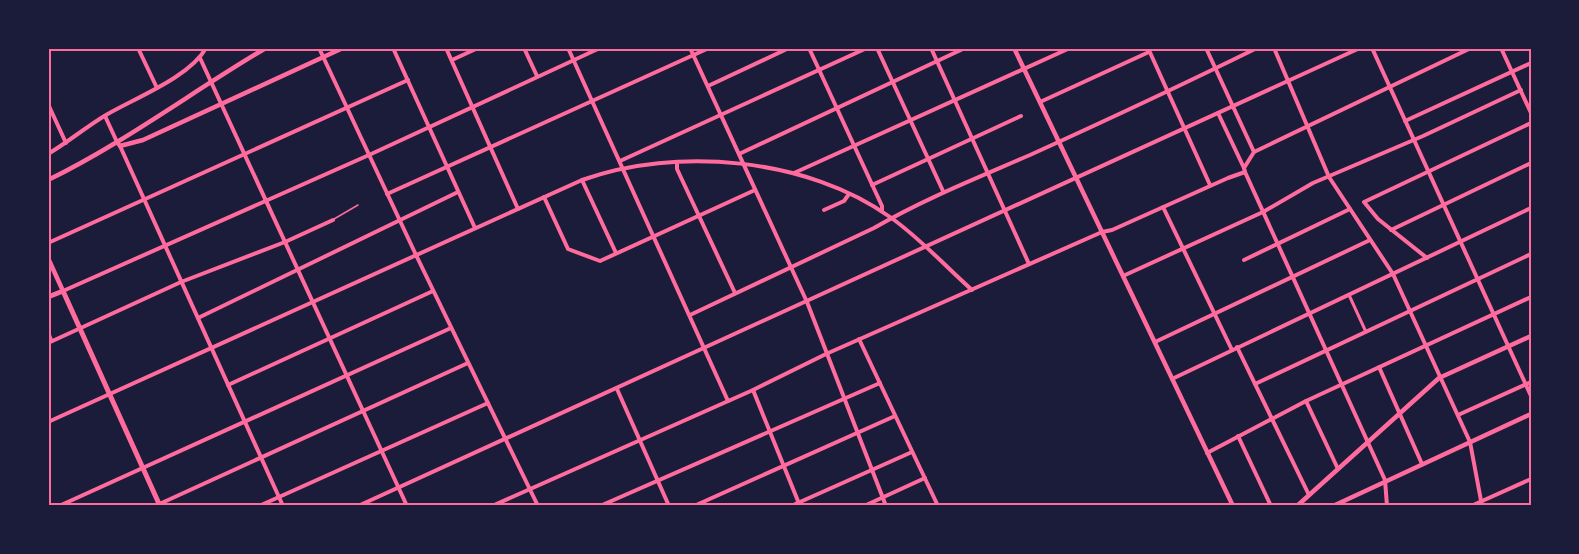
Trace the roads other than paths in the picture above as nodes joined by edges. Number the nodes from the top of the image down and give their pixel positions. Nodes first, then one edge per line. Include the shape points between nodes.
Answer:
1 (138, 48) edge
2 (206, 48) edge
3 (266, 48) edge
4 (319, 48) edge
5 (344, 48) edge
6 (393, 48) edge
7 (446, 48) edge
8 (478, 48) edge
9 (524, 48) edge
10 (568, 48) edge
11 (600, 48) edge
12 (690, 48) edge
13 (709, 48) edge
14 (789, 48) edge
15 (809, 48) edge
16 (867, 48) edge
17 (877, 48) edge
18 (932, 48) edge
19 (965, 48) edge
20 (1016, 48) edge
21 (1070, 48) edge
22 (1206, 48) edge
23 (1257, 48) edge
24 (1274, 48) edge
25 (1360, 48) edge
26 (1372, 48) edge
27 (1471, 48) edge
28 (1501, 48) edge
29 (1149, 50) edge
30 (694, 55) junction
31 (323, 57) junction
32 (200, 58) junction
33 (452, 60) junction
34 (573, 60) junction
35 (937, 60) junction
36 (1531, 63) edge
37 (1024, 68) junction
38 (1216, 69) junction
39 (819, 70) junction
40 (1512, 71) junction
41 (537, 76) junction
42 (408, 80) junction
43 (211, 81) junction
44 (1287, 81) junction
45 (893, 82) junction
46 (708, 86) junction
47 (1390, 87) junction
48 (157, 88) junction
49 (1521, 90) junction
50 (1167, 91) junction
51 (954, 100) junction
52 (592, 101) junction
53 (1040, 102) junction
54 (48, 104) edge
55 (221, 105) junction
56 (1234, 106) junction
57 (472, 107) junction
58 (347, 108) junction
59 (837, 108) junction
60 (1218, 113) junction
61 (1531, 113) edge
62 (105, 116) junction
63 (721, 116) junction
64 (1021, 116) dead end
65 (910, 120) junction
66 (1405, 121) junction
67 (1531, 123) edge
68 (1307, 126) junction
69 (429, 127) junction
70 (1184, 129) junction
71 (971, 138) junction
72 (1414, 140) junction
73 (1059, 142) junction
74 (66, 144) junction
75 (119, 144) junction
76 (853, 145) junction
77 (490, 147) junction
78 (1254, 152) junction
79 (48, 154) edge
80 (244, 154) junction
81 (739, 154) junction
82 (369, 155) junction
83 (928, 158) junction
84 (620, 161) junction
85 (677, 162) junction
86 (743, 163) junction
87 (1531, 163) edge
88 (447, 166) junction
89 (623, 168) junction
90 (1245, 170) junction
91 (1429, 171) junction
92 (794, 173) junction
93 (987, 174) junction
94 (1329, 177) junction
95 (1076, 178) junction
96 (48, 180) edge
97 (582, 180) junction
98 (872, 185) junction
99 (1210, 185) junction
100 (755, 190) junction
101 (943, 191) junction
102 (458, 192) junction
103 (387, 194) junction
104 (849, 194) junction
105 (544, 197) junction
106 (144, 200) junction
107 (266, 201) junction
108 (1445, 204) junction
109 (358, 205) dead end
110 (1164, 207) junction
111 (1531, 208) edge
112 (518, 209) junction
113 (1350, 209) junction
114 (824, 210) dead end
115 (882, 212) junction
116 (1004, 212) junction
117 (1263, 212) junction
118 (699, 216) junction
119 (890, 217) junction
120 (399, 219) junction
121 (333, 220) joint
122 (475, 228) junction
123 (1391, 230) junction
124 (1102, 232) junction
125 (654, 236) junction
126 (1370, 240) junction
127 (285, 242) junction
128 (1462, 242) junction
129 (48, 243) edge
130 (1278, 244) junction
131 (165, 245) junction
132 (926, 248) junction
133 (1183, 248) junction
134 (616, 253) junction
135 (1531, 254) edge
136 (416, 255) junction
137 (48, 258) edge
138 (1427, 258) junction
139 (1244, 260) dead end
140 (1029, 264) junction
141 (790, 267) junction
142 (298, 269) junction
143 (1393, 274) junction
144 (1123, 276) junction
145 (1293, 277) junction
146 (1478, 279) junction
147 (182, 282) junction
148 (972, 290) junction
149 (63, 291) junction
150 (433, 291) junction
151 (735, 292) junction
152 (1349, 296) junction
153 (48, 297) edge
154 (1531, 297) edge
155 (313, 302) junction
156 (807, 302) junction
157 (1409, 312) junction
158 (1214, 314) junction
159 (1310, 314) junction
160 (1494, 314) junction
161 (690, 315) junction
162 (198, 318) junction
163 (80, 328) junction
164 (451, 328) junction
165 (48, 331) edge
166 (1366, 332) junction
167 (1531, 336) edge
168 (330, 338) junction
169 (859, 339) junction
170 (50, 342) edge
171 (1155, 342) junction
172 (1425, 346) junction
173 (1509, 346) junction
174 (1237, 347) junction
175 (212, 348) junction
176 (705, 349) junction
177 (1232, 351) junction
178 (1326, 351) junction
179 (826, 354) junction
180 (468, 363) junction
181 (1379, 367) junction
182 (347, 375) junction
183 (1439, 378) junction
184 (1172, 379) junction
185 (1531, 382) edge
186 (880, 383) junction
187 (1255, 384) junction
188 (1526, 384) junction
189 (228, 385) junction
190 (1342, 385) junction
191 (617, 388) junction
192 (753, 390) junction
193 (109, 394) junction
194 (1531, 396) edge
195 (844, 399) junction
196 (728, 401) junction
197 (1306, 401) junction
198 (488, 403) junction
199 (364, 411) junction
200 (1400, 414) junction
201 (1531, 414) edge
202 (1458, 415) junction
203 (895, 416) junction
204 (1272, 418) junction
205 (48, 422) edge
206 (245, 422) junction
207 (770, 431) junction
208 (857, 433) junction
209 (1239, 436) junction
210 (506, 439) junction
211 (639, 440) junction
212 (1368, 442) junction
213 (1470, 442) junction
214 (382, 451) junction
215 (912, 452) junction
216 (1207, 453) junction
217 (261, 458) junction
218 (1422, 464) junction
219 (784, 466) junction
220 (142, 468) junction
221 (1338, 469) junction
222 (872, 470) junction
223 (925, 478) junction
224 (1531, 479) edge
225 (1385, 480) junction
226 (658, 481) junction
227 (399, 488) junction
228 (530, 489) junction
229 (1309, 495) junction
230 (279, 497) junction
231 (883, 498) junction
232 (800, 504) edge
233 (1481, 504) edge
234 (158, 505) edge
235 (362, 505) edge
236 (59, 506) edge
237 (259, 506) edge
238 (283, 506) edge
239 (407, 506) edge
240 (492, 506) edge
241 (538, 506) edge
242 (600, 506) edge
243 (669, 506) edge
244 (694, 506) edge
245 (791, 506) edge
246 (864, 506) edge
247 (886, 506) edge
248 (938, 506) edge
249 (1233, 506) edge
250 (1271, 506) edge
251 (1297, 506) edge
252 (1333, 506) edge
253 (1387, 506) edge
254 (1471, 506) edge

1 - 48 street
2 - 32 street
3 - 43 street
4 - 31 street
5 - 31 street
6 - 42 street
7 - 33 street
8 - 33 street
9 - 41 street
10 - 34 street
11 - 34 street
12 - 30 street
13 - 30 street
14 - 46 street
15 - 39 street
16 - 39 street
17 - 45 street
18 - 35 street
19 - 35 street
20 - 37 street
21 - 37 street
22 - 38 street
23 - 38 street
24 - 44 street
25 - 44 street
26 - 47 street
27 - 47 street
28 - 40 street
29 - 50 street
29 - 53 street
30 - 46 street
30 - 52 street
31 - 55 street
31 - 58 street
32 - 43 street
32 - 48 street
33 - 57 street
34 - 41 street
34 - 52 street
35 - 45 street
35 - 51 street
36 - 40 street
37 - 51 street
37 - 53 street
38 - 50 street
38 - 56 street
39 - 59 street
39 - 63 street
40 - 49 street
40 - 66 street
41 - 57 street
42 - 58 street
42 - 69 street
43 - 55 street
43 - 75 street
44 - 56 street
44 - 68 street
45 - 59 street
45 - 65 street
46 - 63 street
47 - 66 street
47 - 68 street
48 - 62 street
49 - 61 street
49 - 72 street
50 - 70 street
50 - 73 street
51 - 65 street
51 - 71 street
52 - 77 street
52 - 84 street
53 - 73 street
54 - 74 street
55 - 75 street via 143,140
55 - 80 street
56 - 60 street
56 - 78 street
57 - 69 street
57 - 77 street
58 - 80 street
58 - 82 street
59 - 76 street
59 - 81 street
60 - 70 street
60 - 90 street
62 - 74 street
62 - 75 street
63 - 81 street
63 - 84 street
64 - 71 street
65 - 76 street
65 - 83 street
66 - 72 street
67 - 91 street
68 - 78 street
68 - 94 street
69 - 82 street
69 - 88 street
70 - 95 street
70 - 99 street
71 - 83 street
71 - 93 street
72 - 91 street
72 - 94 street
73 - 93 street
73 - 95 street
74 - 79 street
75 - 96 street
75 - 106 street
76 - 92 street
76 - 98 street
77 - 88 street
77 - 112 street
78 - 90 street
80 - 106 street
80 - 107 street
81 - 86 street
82 - 103 street
82 - 107 street
83 - 98 street
83 - 101 street
84 - 89 street
85 - 86 street
85 - 89 street
85 - 118 street
86 - 92 street
86 - 100 street
87 - 108 street
88 - 102 street
88 - 103 street
89 - 97 street
89 - 125 street
90 - 99 street
90 - 117 street
91 - 108 street
91 - 123 street via 1365,202
92 - 104 street
93 - 101 street
93 - 116 street
94 - 113 street
94 - 117 street
95 - 116 street
95 - 124 street
97 - 105 street
97 - 134 street
98 - 115 street
99 - 110 street
100 - 118 street
100 - 141 street
101 - 119 street
102 - 120 street
102 - 122 street
103 - 120 street
104 - 114 street via 844,201
104 - 115 street
105 - 112 street
105 - 134 street via 568,249 600,261
106 - 129 street
106 - 131 street
107 - 127 street
107 - 131 street
108 - 123 street
108 - 128 street
109 - 121 lane
110 - 124 street
110 - 133 street
111 - 128 street
112 - 122 street
113 - 126 street
113 - 130 street
115 - 119 street
116 - 132 street
116 - 140 street
117 - 130 street
117 - 133 street
118 - 125 street
118 - 151 street
119 - 132 street
119 - 141 street
120 - 136 street
120 - 142 street
121 - 127 street
122 - 136 street
123 - 138 street
124 - 140 street
124 - 144 street
125 - 134 street
125 - 161 street
126 - 143 street
126 - 145 street
127 - 142 street
127 - 147 street
128 - 138 street
128 - 146 street
130 - 139 street
130 - 145 street
131 - 147 street
131 - 149 street
132 - 148 street
132 - 156 street
133 - 144 street
133 - 158 street
135 - 146 street
136 - 150 street
136 - 155 street
137 - 149 street
138 - 143 street
140 - 148 street
141 - 151 street
141 - 156 street
142 - 155 street
142 - 162 street
143 - 152 street
143 - 157 street
144 - 171 street
145 - 158 street
145 - 159 street
146 - 157 street
146 - 160 street
147 - 162 street
147 - 163 street
148 - 169 street
149 - 153 main road
149 - 163 main road
150 - 164 street
150 - 168 street
151 - 161 street
152 - 159 street
152 - 166 street
154 - 160 street
155 - 168 street
155 - 175 street
156 - 176 street
156 - 179 street
157 - 166 street
157 - 172 street
158 - 171 street
158 - 177 street
159 - 174 street
159 - 178 street
160 - 172 street
160 - 173 street
161 - 176 street
162 - 175 street
163 - 170 street
163 - 193 main road
164 - 180 street
164 - 182 street
165 - 170 street
166 - 178 street
167 - 173 street
168 - 182 street
168 - 189 street
169 - 179 street
169 - 186 street
171 - 184 street
172 - 181 street
172 - 183 street
173 - 183 street
173 - 188 street
174 - 177 street
174 - 187 street
175 - 189 street
175 - 193 street
176 - 191 street
176 - 196 street
177 - 184 street
178 - 187 street
178 - 190 street
179 - 192 street
179 - 195 street
180 - 198 street
180 - 199 street
181 - 190 street
181 - 200 street
182 - 199 street
182 - 206 street
183 - 200 street
183 - 202 street
184 - 216 street
185 - 188 street
186 - 195 street
186 - 203 street
187 - 204 street
188 - 194 street
188 - 202 street
189 - 206 street
190 - 197 street
190 - 212 street
191 - 210 street
191 - 211 street
192 - 196 street
192 - 207 street
193 - 205 street
193 - 220 main road
195 - 207 street
195 - 208 street
196 - 211 street
197 - 204 street
197 - 221 street
198 - 210 street
198 - 214 street
199 - 214 street
199 - 217 street
200 - 212 street
200 - 218 street
201 - 213 street
202 - 213 street
203 - 208 street
203 - 215 street
204 - 209 street
204 - 229 street
206 - 217 street
206 - 220 street
207 - 219 street
207 - 226 street
208 - 219 street
208 - 222 street
209 - 216 street
209 - 250 street
210 - 227 street
210 - 228 street
211 - 226 street
211 - 228 street
212 - 221 street
212 - 225 street
213 - 218 street
213 - 233 street
214 - 227 street
214 - 230 street
215 - 222 street
215 - 223 street
216 - 249 street
217 - 230 street
217 - 234 street
218 - 225 street
219 - 232 street
219 - 244 street
220 - 234 main road
220 - 236 street
221 - 229 street
222 - 231 street
222 - 232 street
223 - 231 street
223 - 248 street
224 - 233 street
225 - 252 street
225 - 253 street
226 - 242 street
226 - 243 street
227 - 235 street
227 - 239 street
228 - 240 street
228 - 241 street
229 - 251 street
230 - 237 street
230 - 238 street
231 - 246 street
231 - 247 street
232 - 245 street
233 - 254 street

